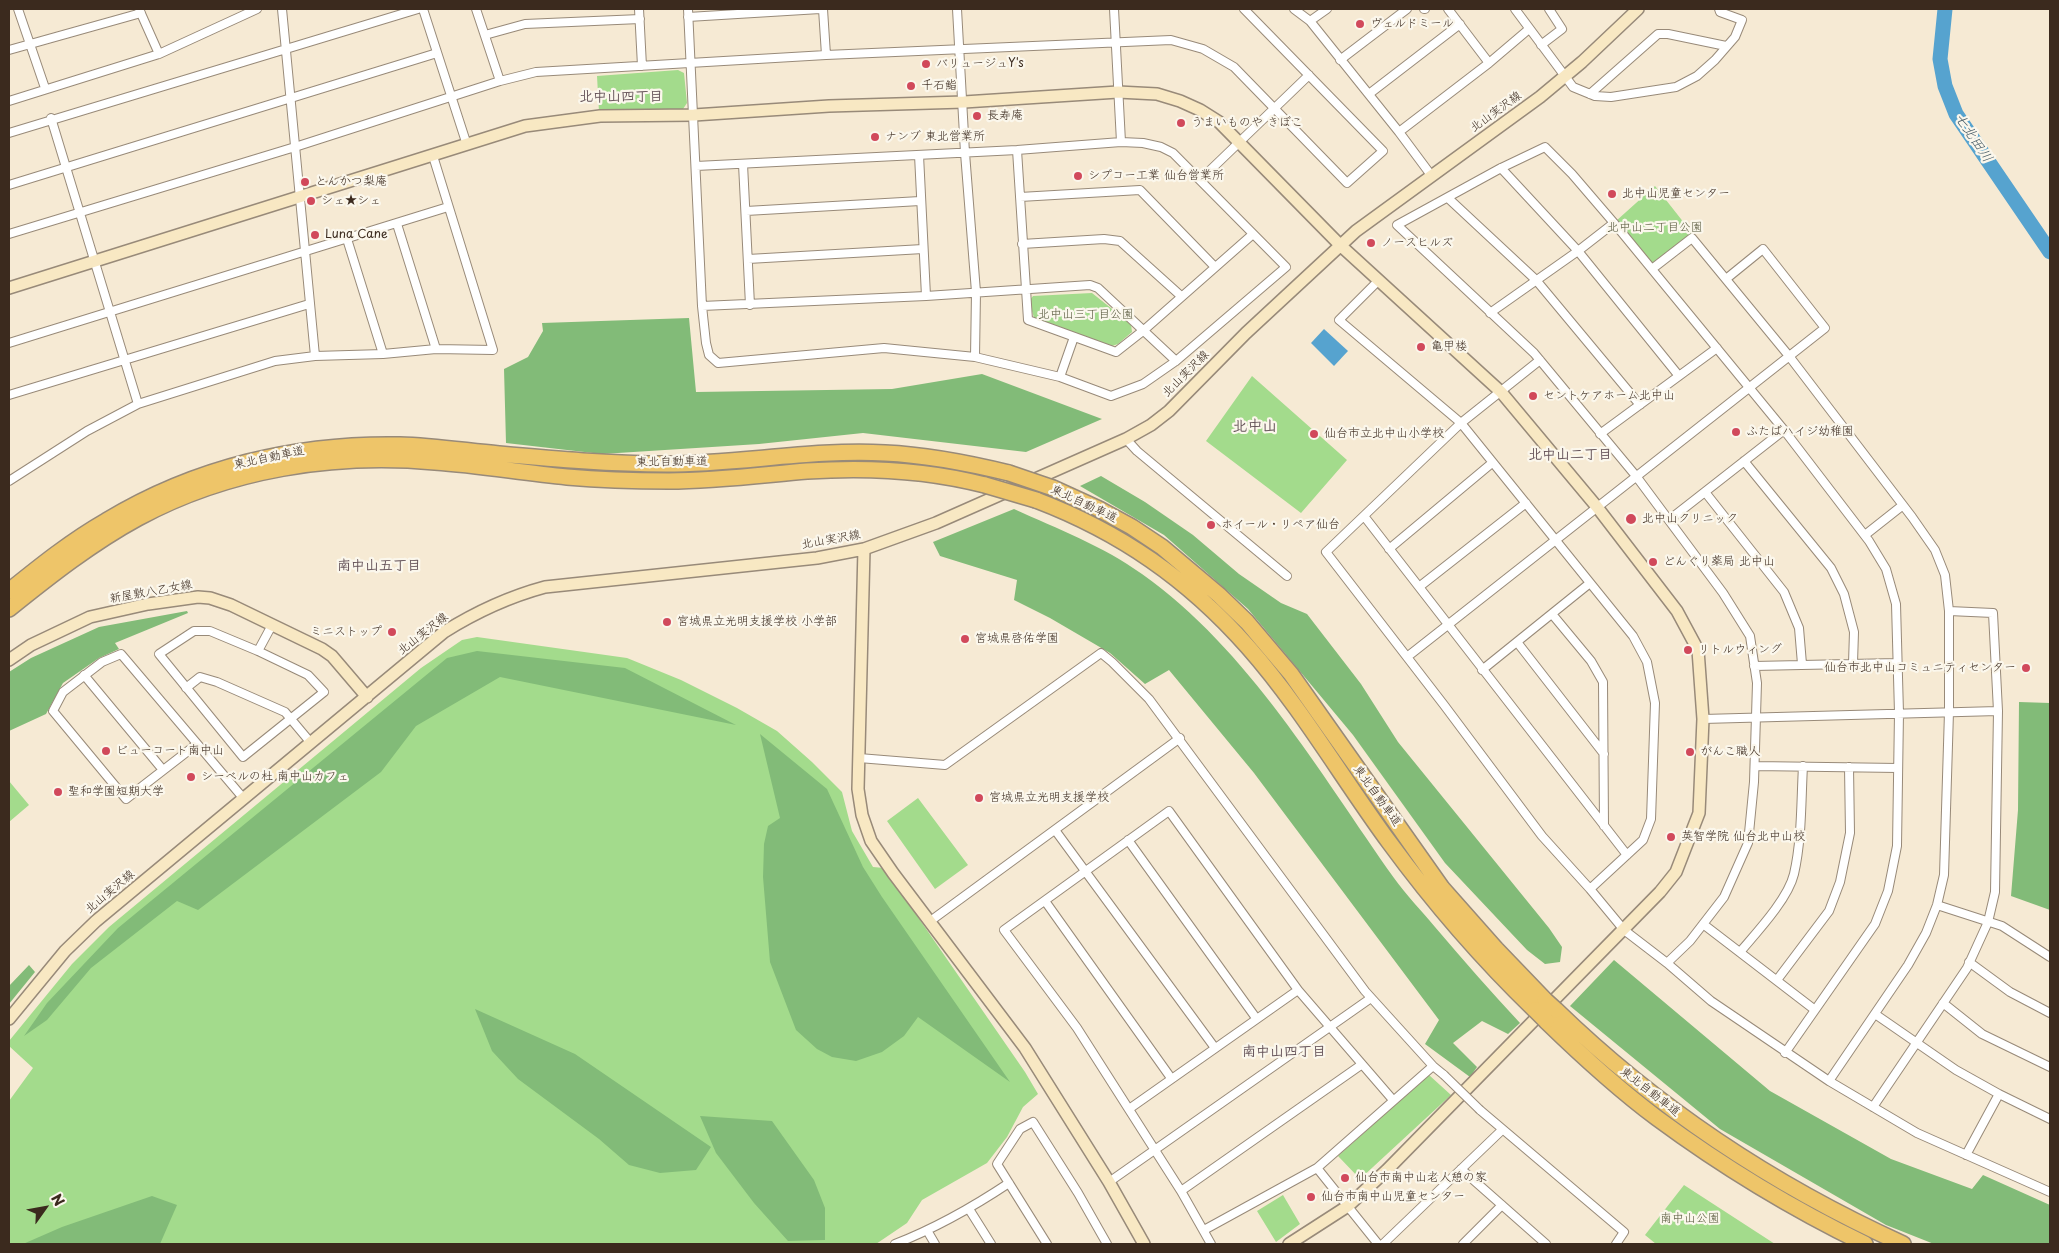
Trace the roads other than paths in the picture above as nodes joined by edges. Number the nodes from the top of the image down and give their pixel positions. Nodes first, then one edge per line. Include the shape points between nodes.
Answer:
1 (18, 9) edge
2 (257, 9) edge
3 (282, 9) edge
4 (418, 9) edge
5 (423, 9) edge
6 (476, 9) edge
7 (640, 9) edge
8 (822, 9) edge
9 (958, 9) edge
10 (1114, 9) edge
11 (1244, 9) edge
12 (1294, 9) edge
13 (1327, 9) edge
14 (1407, 9) edge
15 (1448, 9) edge
16 (1514, 9) edge
17 (1549, 9) edge
18 (1638, 9) edge
19 (1719, 9) edge
20 (140, 11) edge
21 (688, 13) edge
22 (640, 19) junction
23 (1310, 21) junction
24 (1460, 24) junction
25 (1529, 29) junction
26 (485, 35) junction
27 (1115, 41) junction
28 (30, 43) junction
29 (1541, 45) junction
30 (1726, 46) junction
31 (960, 49) junction
32 (9, 50) edge
33 (286, 50) junction
34 (437, 53) junction
35 (159, 54) junction
36 (826, 55) junction
37 (1340, 60) junction
38 (1489, 63) junction
39 (690, 64) junction
40 (642, 66) junction
41 (1309, 75) junction
42 (1565, 76) junction
43 (500, 81) junction
44 (45, 88) junction
45 (1118, 92) junction
46 (1369, 94) junction
47 (1590, 94) junction
48 (451, 97) junction
49 (290, 98) junction
50 (9, 100) edge
51 (964, 102) junction
52 (1274, 108) junction
53 (694, 115) junction
54 (51, 118) junction
55 (9, 132) edge
56 (1399, 132) junction
57 (1121, 142) junction
58 (1238, 142) junction
59 (467, 145) junction
60 (295, 147) junction
61 (1017, 150) junction
62 (965, 153) junction
63 (919, 155) junction
64 (433, 156) junction
65 (743, 164) junction
66 (696, 166) junction
67 (66, 168) junction
68 (1501, 168) junction
69 (1431, 175) junction
70 (1200, 180) junction
71 (9, 185) edge
72 (301, 196) junction
73 (1020, 197) junction
74 (1448, 198) junction
75 (920, 201) junction
76 (448, 207) junction
77 (746, 211) junction
78 (79, 213) junction
79 (1614, 223) junction
80 (397, 224) junction
81 (9, 234) edge
82 (1253, 234) junction
83 (347, 239) junction
84 (1022, 244) junction
85 (1340, 245) junction
86 (923, 249) junction
87 (306, 250) junction
88 (1578, 251) junction
89 (748, 258) junction
90 (94, 262) junction
91 (1215, 267) junction
92 (1652, 269) junction
93 (1726, 279) junction
94 (1378, 280) junction
95 (1536, 280) junction
96 (9, 288) edge
97 (1028, 290) junction
98 (976, 292) junction
99 (926, 296) junction
100 (1181, 296) junction
101 (309, 304) junction
102 (750, 305) junction
103 (702, 306) junction
104 (110, 311) junction
105 (1490, 313) junction
106 (1144, 330) junction
107 (1074, 338) junction
108 (9, 342) edge
109 (1717, 348) junction
110 (436, 349) junction
111 (383, 354) junction
112 (315, 356) junction
113 (1788, 356) junction
114 (975, 357) junction
115 (125, 359) junction
116 (1540, 360) junction
117 (1176, 361) junction
118 (1680, 376) junction
119 (1060, 377) junction
120 (1749, 387) junction
121 (1501, 392) junction
122 (9, 395) edge
123 (138, 404) junction
124 (1640, 405) junction
125 (1461, 424) junction
126 (1784, 430) junction
127 (1600, 434) junction
128 (1126, 439) junction
129 (1744, 461) junction
130 (1492, 463) junction
131 (1636, 476) junction
132 (9, 479) edge
133 (1705, 492) junction
134 (1526, 504) junction
135 (1902, 505) junction
136 (1597, 507) junction
137 (1364, 516) junction
138 (1669, 520) junction
139 (1865, 535) junction
140 (1555, 540) junction
141 (864, 549) junction
142 (1389, 549) junction
143 (1287, 576) dead end
144 (1590, 583) junction
145 (1418, 587) junction
146 (9, 591) edge
147 (9, 609) edge
148 (1949, 610) junction
149 (1552, 614) junction
150 (272, 625) junction
151 (1448, 625) junction
152 (1517, 642) junction
153 (258, 651) junction
154 (1407, 657) junction
155 (9, 660) edge
156 (1853, 663) junction
157 (1897, 663) junction
158 (1802, 664) junction
159 (1754, 666) junction
160 (1482, 670) junction
161 (84, 675) junction
162 (186, 688) junction
163 (367, 697) junction
164 (1998, 711) junction
165 (1949, 712) junction
166 (1900, 713) junction
167 (1756, 717) junction
168 (291, 719) junction
169 (1703, 719) junction
170 (1180, 738) junction
171 (197, 744) junction
172 (311, 744) junction
173 (1604, 754) junction
174 (859, 758) junction
175 (1754, 766) junction
176 (1803, 766) junction
177 (1849, 767) junction
178 (1898, 768) junction
179 (162, 770) junction
180 (244, 799) junction
181 (1604, 826) junction
182 (1055, 830) junction
183 (1128, 840) junction
184 (1628, 856) junction
185 (1085, 870) junction
186 (1590, 889) junction
187 (1045, 901) junction
188 (1937, 905) junction
189 (929, 922) junction
190 (1988, 922) junction
191 (1703, 924) junction
192 (1624, 930) junction
193 (1740, 952) junction
194 (2050, 957) edge
195 (1970, 962) junction
196 (1667, 963) junction
197 (1776, 980) junction
198 (1298, 990) junction
199 (1371, 998) junction
200 (1943, 1003) junction
201 (1545, 1010) junction
202 (1815, 1010) junction
203 (2050, 1013) edge
204 (1875, 1014) junction
205 (1256, 1018) junction
206 (9, 1019) edge
207 (1330, 1027) junction
208 (1916, 1043) junction
209 (1215, 1048) junction
210 (1785, 1053) junction
211 (1361, 1065) junction
212 (1433, 1066) junction
213 (2050, 1066) edge
214 (1171, 1078) junction
215 (1829, 1081) junction
216 (1999, 1094) junction
217 (1393, 1100) junction
218 (1873, 1107) junction
219 (1129, 1109) junction
220 (2050, 1119) edge
221 (1502, 1130) junction
222 (1154, 1151) junction
223 (1966, 1155) junction
224 (1317, 1168) junction
225 (1461, 1169) junction
226 (1109, 1182) junction
227 (1009, 1183) junction
228 (1180, 1191) junction
229 (2050, 1192) edge
230 (1502, 1205) junction
231 (1348, 1206) junction
232 (969, 1209) junction
233 (1204, 1230) junction
234 (928, 1232) junction
235 (896, 1244) edge
236 (935, 1244) edge
237 (991, 1244) edge
238 (1047, 1244) edge
239 (1107, 1244) edge
240 (1144, 1244) edge
241 (1211, 1244) edge
242 (1289, 1244) edge
243 (1378, 1244) edge
244 (1383, 1244) edge
245 (1463, 1244) edge
246 (1545, 1244) edge
247 (1616, 1244) edge
248 (1865, 1244) edge
249 (1903, 1244) edge

1 - 28 street
2 - 35 street
3 - 33 street
4 - 33 street
5 - 34 street
6 - 26 street
7 - 22 street
8 - 21 street
8 - 36 street
9 - 31 street
10 - 27 street
11 - 41 street
12 - 23 street
13 - 23 street
14 - 37 street
15 - 24 street
16 - 25 street
17 - 29 street via 1562,29
18 - 42 street, 北山実沢線
19 - 30 street via 1742,20 1735,37
20 - 28 street
20 - 35 street
21 - 39 street
22 - 26 street via 525,24
22 - 40 street
23 - 37 street
24 - 38 street
24 - 46 street
25 - 29 street
25 - 38 street
26 - 43 street
27 - 31 street
27 - 45 street
27 - 52 street via 1171,40 1203,49 1234,67
28 - 32 street
28 - 44 street
29 - 42 street
30 - 47 street via 1697,76 1676,87 1611,97
30 - 47 street via 1658,34
31 - 36 street
31 - 51 street
33 - 49 street
33 - 54 street
34 - 48 street
34 - 49 street
35 - 44 street
36 - 39 street
37 - 46 street
38 - 56 street
39 - 40 street
39 - 53 street
40 - 43 street via 536,72
41 - 52 street
41 - 52 street via 1383,151 1347,183
42 - 47 street via 1573,87
42 - 69 street, 北山実沢線
43 - 48 street
44 - 50 street
45 - 51 street
45 - 57 street
45 - 58 street via 1157,94 1180,100 1219,122
46 - 56 street
48 - 59 street
48 - 60 street
49 - 60 street
49 - 67 street
51 - 53 street via 828,106
51 - 62 street
52 - 58 street
53 - 59 street via 600,116 555,121 525,126
53 - 66 street
54 - 55 street
54 - 67 street
56 - 69 street
57 - 61 street
57 - 70 street via 1161,147 1173,153
58 - 70 street
58 - 85 street
59 - 64 street
60 - 72 street
60 - 78 street
61 - 62 street
61 - 73 street
62 - 63 street
62 - 98 street
63 - 65 street
63 - 75 street
64 - 72 street
64 - 76 street
65 - 66 street
65 - 77 street
66 - 103 street
67 - 71 street
67 - 78 street
68 - 74 street
68 - 79 street via 1545,147
68 - 88 street
69 - 85 street, 北山実沢線
70 - 82 street
72 - 87 street
72 - 90 street
73 - 84 street
73 - 91 street via 1140,190
74 - 95 street
74 - 105 street via 1396,224
75 - 77 street
75 - 86 street
76 - 80 street
76 - 110 street via 492,350
77 - 89 street
78 - 81 street
78 - 90 street
79 - 88 street
79 - 92 street
80 - 83 street
80 - 110 street
82 - 91 street
82 - 117 street via 1286,267
83 - 87 street
83 - 111 street
84 - 97 street
84 - 100 street via 1120,241
85 - 94 street
85 - 128 street, 北山実沢線 via 1169,411
86 - 89 street
86 - 99 street
87 - 101 street
87 - 104 street
88 - 95 street
88 - 118 street
89 - 102 street
90 - 96 street
90 - 104 street
91 - 100 street
92 - 93 street via 1692,238
92 - 109 street
93 - 113 street
93 - 113 street via 1763,249 1825,328
94 - 121 street
94 - 125 street via 1340,320
95 - 105 street
95 - 124 street
97 - 98 street
97 - 106 street via 1090,285 1098,288
97 - 107 street via 1028,320
98 - 99 street
98 - 114 street
99 - 102 street
100 - 106 street
101 - 112 street
101 - 115 street
102 - 103 street
103 - 114 street via 709,355 718,363 884,348
104 - 108 street
104 - 115 street
105 - 116 street
106 - 107 street via 1116,352
106 - 117 street
107 - 119 street
109 - 118 street
109 - 120 street
110 - 111 street
111 - 112 street
112 - 123 street via 275,362
113 - 120 street
113 - 135 street
114 - 119 street
115 - 122 street
115 - 123 street
116 - 121 street
116 - 127 street
117 - 119 street via 1143,384 1111,396
118 - 124 street
120 - 126 street
120 - 131 street
121 - 125 street
121 - 136 street
123 - 132 street
124 - 127 street
125 - 130 street
125 - 137 street
126 - 129 street
126 - 139 street
127 - 131 street
128 - 141 street, 北山実沢線 via 936,523
128 - 143 street via 1136,451
129 - 133 street
129 - 156 street via 1831,568 1844,594 1854,632
130 - 134 street
130 - 142 street
131 - 136 street
131 - 138 street
133 - 138 street
133 - 158 street via 1784,592 1799,628
134 - 140 street
134 - 145 street
135 - 139 street
135 - 148 street via 1935,550 1945,575
136 - 140 street
136 - 169 street via 1677,611 1698,650
137 - 142 street
137 - 154 street via 1326,552
138 - 159 street via 1750,636
139 - 157 street via 1886,569 1896,604
140 - 144 street
140 - 151 street
141 - 163 street, 北山実沢線 via 817,558 525,592 488,607 444,632
141 - 174 street
142 - 145 street
144 - 149 street
144 - 184 street via 1633,636 1646,662 1655,703 1652,819 1643,840
145 - 151 street
146 - 201 highway, 東北自動車道, bridge via 77,539 152,496 222,468 310,450 402,445 556,459 668,464 884,452 955,460 1009,473 1053,488 1132,527 1219,594 1247,622 1291,674 1442,888
147 - 201 highway, 東北自動車道, bridge via 86,550 158,508 227,481 317,463 426,461 568,477 644,481 876,470 928,474 985,485 1036,500 1083,519 1137,549 1220,618 1270,674 1389,842 1445,914 1501,978
148 - 164 street via 1993,613
148 - 165 street
149 - 152 street
149 - 173 street via 1591,661 1603,682
150 - 153 street
150 - 155 street, 新屋敷八乙女線 via 219,600 188,598 90,617 31,645
150 - 163 street, 新屋敷八乙女線 via 332,656
151 - 154 street
151 - 160 street
152 - 160 street
152 - 173 street
153 - 162 street via 210,631 194,632 159,654
153 - 168 street via 308,675 324,692
154 - 186 street via 1542,836
156 - 157 street
156 - 158 street
157 - 166 street
158 - 159 street
159 - 167 street
160 - 181 street
161 - 171 street via 121,654
161 - 179 street
161 - 179 street via 63,692 53,711 126,800
162 - 168 street via 200,677 285,712
162 - 168 street via 243,757
163 - 172 street, 北山実沢線
164 - 165 street
164 - 190 street via 1995,892
165 - 166 street
165 - 188 street via 1944,875
166 - 167 street
166 - 178 street
167 - 169 street
167 - 175 street
168 - 172 street
169 - 192 street via 1699,813 1676,872
170 - 174 street via 1149,698 1101,653 945,765
170 - 182 street
170 - 199 street
171 - 179 street
171 - 180 street
172 - 180 street, 北山実沢線
173 - 181 street
174 - 189 street via 858,788 862,815 871,841
175 - 176 street
175 - 191 street via 1748,843 1724,897
176 - 177 street
176 - 193 street via 1794,875 1780,902
177 - 178 street
177 - 197 street via 1850,832 1840,882 1829,911
178 - 202 street via 1897,846 1888,891 1875,924
180 - 206 street, 北山実沢線 via 83,933
181 - 184 street
182 - 185 street
182 - 189 street
183 - 185 street
183 - 198 street via 1169,811
183 - 205 street
184 - 186 street
185 - 187 street
185 - 209 street
186 - 192 street
187 - 214 street
187 - 219 street via 1004,930 1077,1028
188 - 190 street
188 - 204 street via 1908,965
189 - 226 street via 1025,1048
190 - 194 street via 2002,926
190 - 195 street
191 - 193 street
191 - 196 street
192 - 196 street
192 - 231 street
193 - 197 street
195 - 200 street
195 - 203 street via 2010,992
196 - 210 street via 1711,1000
197 - 202 street
198 - 205 street
198 - 207 street
199 - 207 street
199 - 212 street
200 - 208 street
200 - 213 street via 1982,1034
201 - 248 highway, 東北自動車道 via 1606,1076 1657,1118 1742,1175
201 - 249 highway, 東北自動車道 via 1698,1128 1799,1191
202 - 210 street
204 - 208 street
204 - 215 street
205 - 209 street
207 - 211 street
207 - 222 street
208 - 216 street
208 - 218 street
209 - 214 street
210 - 215 street
211 - 217 street
211 - 228 street
212 - 217 street
212 - 221 street, bridge
214 - 219 street
215 - 218 street
216 - 220 street
216 - 223 street
217 - 224 street
218 - 223 street via 1917,1133
219 - 222 street
221 - 225 street
221 - 247 street via 1624,1232
222 - 226 street
222 - 228 street
223 - 229 street
224 - 231 street
224 - 233 street
225 - 230 street
225 - 244 street
226 - 240 street
227 - 232 street
227 - 238 street
227 - 239 street via 997,1164 1020,1129 1033,1122
228 - 233 street
230 - 245 street
230 - 246 street
231 - 242 street
231 - 243 street
232 - 234 street
232 - 237 street
233 - 241 street
234 - 235 street
234 - 236 street

